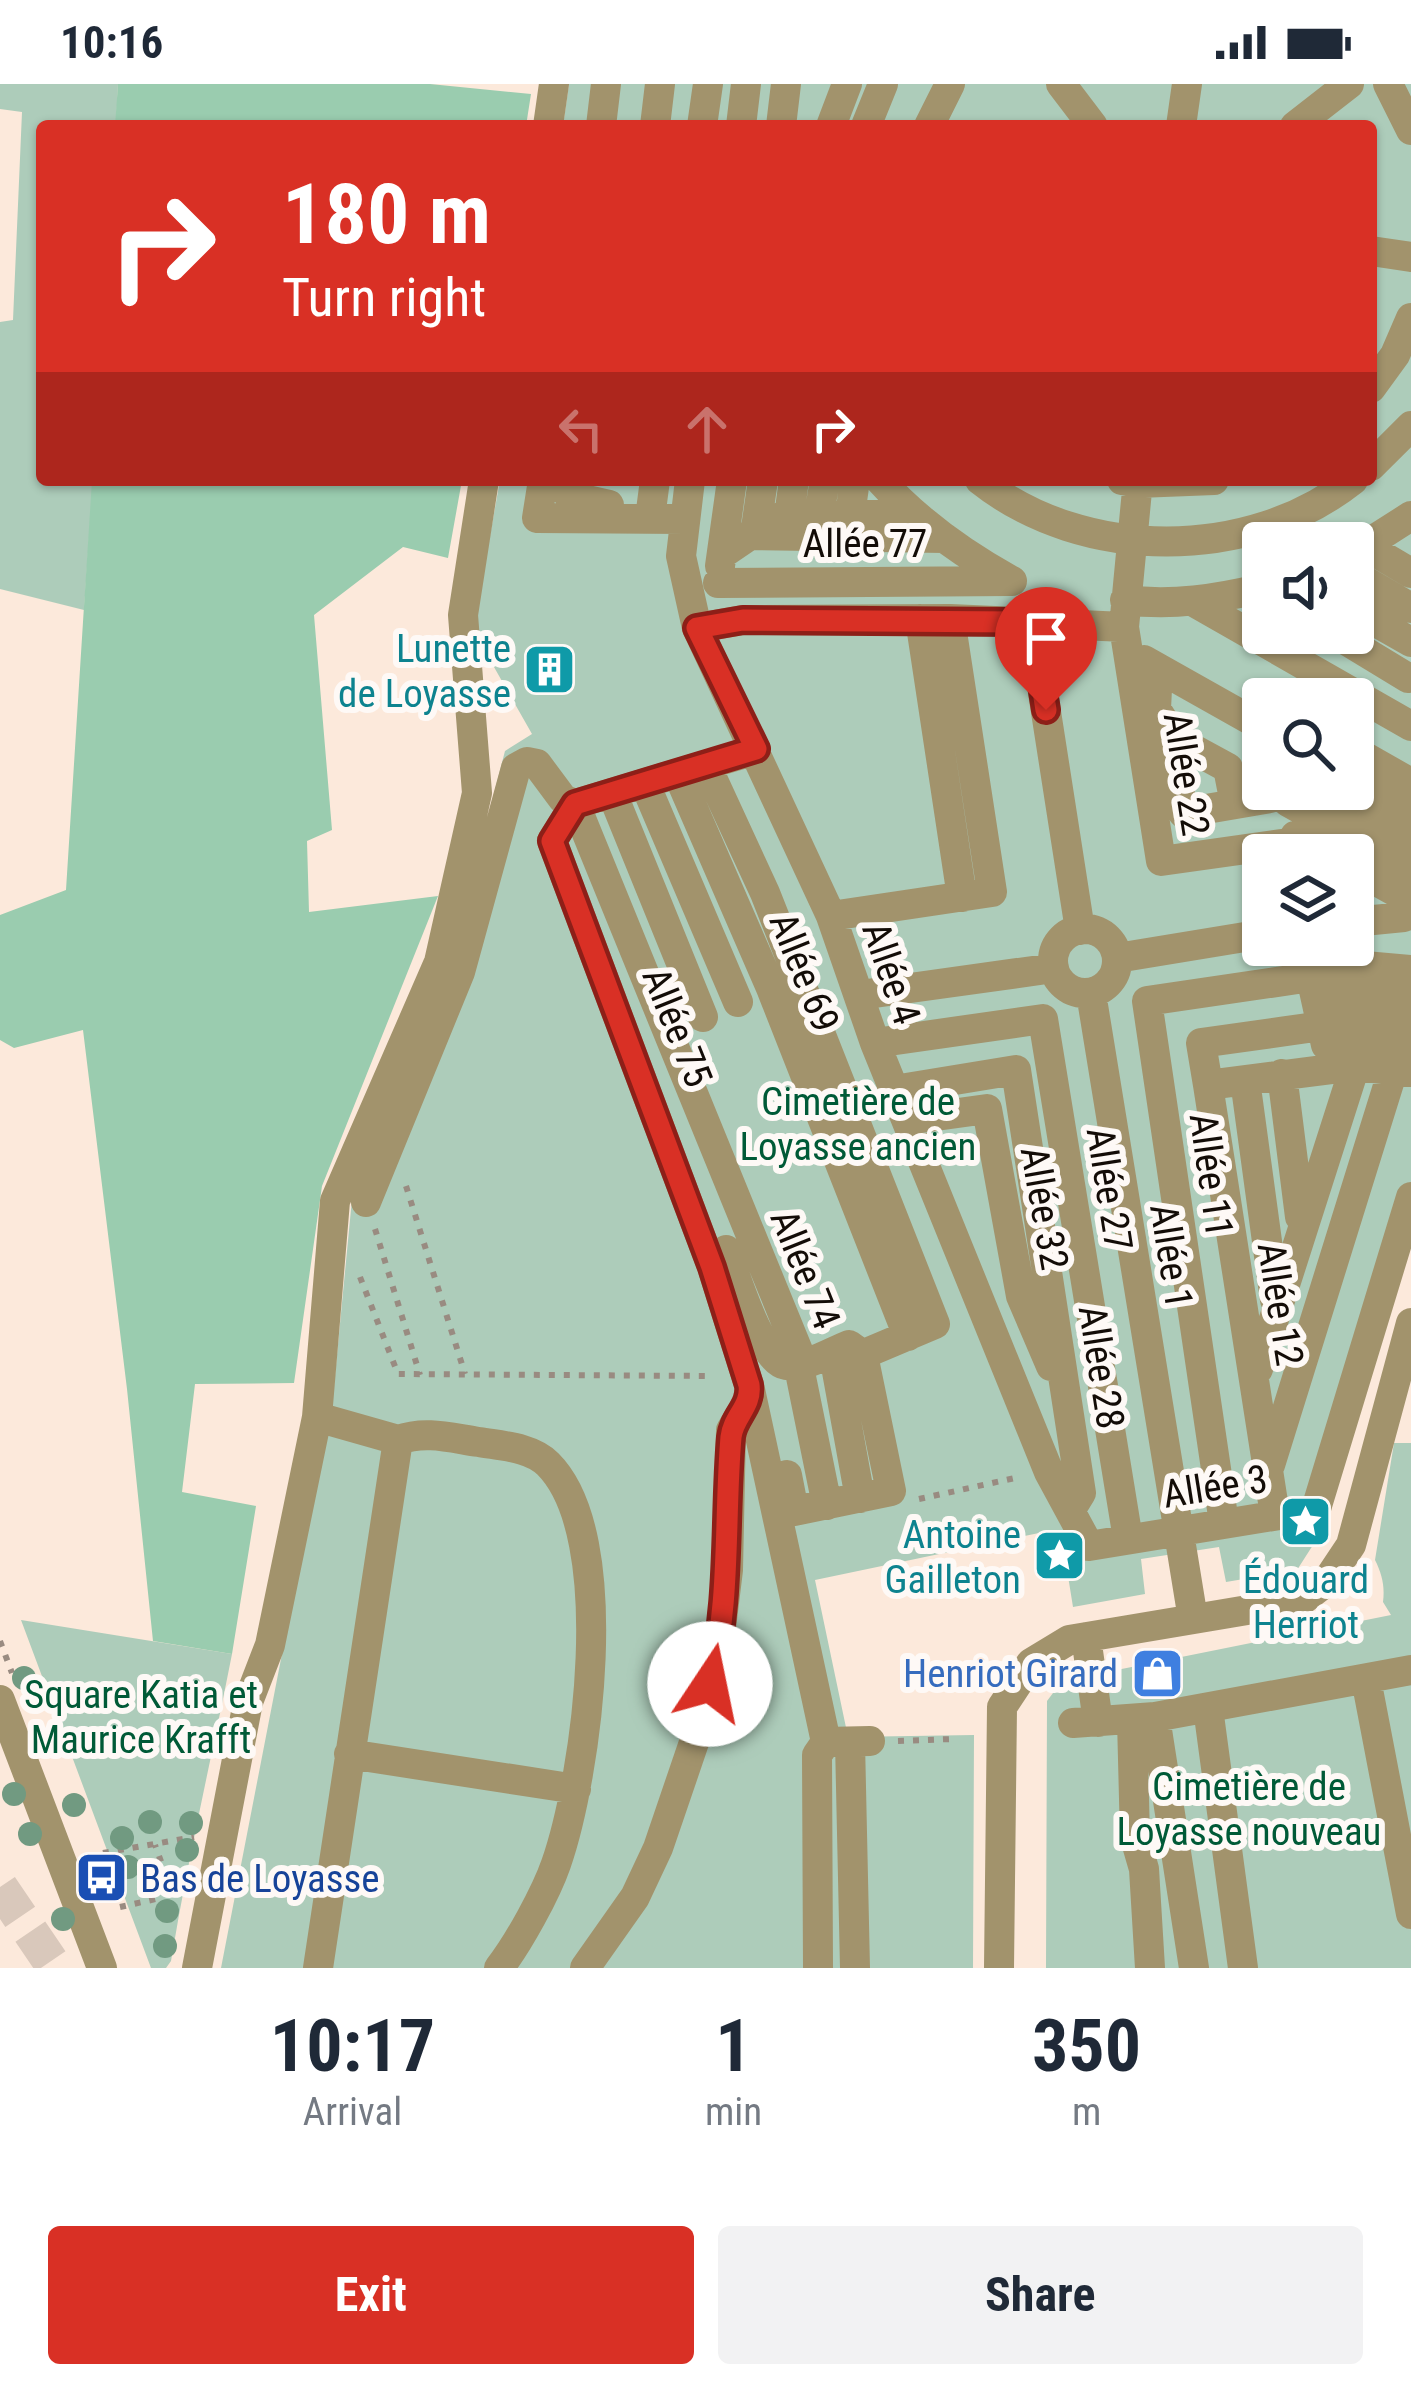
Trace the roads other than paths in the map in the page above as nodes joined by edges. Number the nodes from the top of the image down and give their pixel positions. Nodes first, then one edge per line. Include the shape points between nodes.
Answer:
1 (554, 84) edge
2 (607, 84) edge
3 (660, 84) edge
4 (691, 84) edge
5 (708, 84) edge
6 (746, 84) edge
7 (786, 84) edge
8 (847, 84) edge
9 (883, 84) edge
10 (950, 84) edge
11 (1060, 84) edge
12 (1186, 84) edge
13 (1349, 84) edge
14 (1388, 84) edge
15 (549, 120) edge
16 (602, 120) edge
17 (656, 120) edge
18 (687, 120) edge
19 (703, 120) edge
20 (742, 120) edge
21 (782, 120) edge
22 (832, 120) edge
23 (868, 120) edge
24 (932, 120) edge
25 (1088, 120) edge
26 (1182, 120) edge
27 (1303, 120) edge
28 (1411, 130) edge
29 (1377, 252) edge
30 (1411, 257) edge
31 (1411, 318) edge
32 (1377, 380) edge
33 (1411, 426) edge
34 (1377, 460) edge
35 (483, 486) edge
36 (542, 486) edge
37 (570, 486) edge
38 (689, 486) edge
39 (731, 486) edge
40 (768, 486) edge
41 (794, 486) edge
42 (821, 486) edge
43 (847, 486) edge
44 (886, 486) edge
45 (990, 486) edge
46 (1133, 486) edge
47 (1343, 486) edge
48 (626, 501) edge
49 (914, 514) junction
50 (685, 519) junction
51 (797, 523) junction
52 (1406, 527) edge
53 (944, 538) junction
54 (1132, 540) junction
55 (1374, 548) edge
56 (979, 562) junction
57 (1374, 563) edge
58 (712, 573) junction
59 (1374, 573) edge
60 (1411, 573) edge
61 (1242, 593) edge
62 (1194, 602) junction
63 (1411, 608) edge
64 (935, 619) junction
65 (1374, 621) edge
66 (1032, 622) junction
67 (1126, 626) junction
68 (697, 628) junction
69 (1411, 642) edge
70 (1371, 654) edge
71 (1158, 668) junction
72 (1410, 676) edge
73 (1242, 715) edge
74 (1398, 718) edge
75 (1171, 737) junction
76 (756, 749) junction
77 (1374, 763) edge
78 (692, 769) junction
79 (1411, 783) edge
80 (645, 784) junction
81 (1374, 791) edge
82 (612, 794) junction
83 (1242, 802) edge
84 (575, 804) junction
85 (1224, 806) junction
86 (1301, 810) edge
87 (1356, 810) edge
88 (1411, 812) edge
89 (1411, 841) edge
90 (1242, 851) edge
91 (1411, 871) edge
92 (1374, 887) edge
93 (1374, 904) edge
94 (1405, 914) edge
95 (830, 916) junction
96 (1374, 919) edge
97 (1080, 929) junction
98 (1242, 937) edge
99 (1374, 949) edge
100 (1411, 953) edge
101 (1117, 958) junction
102 (1311, 966) edge
103 (1054, 968) junction
104 (1411, 970) edge
105 (784, 983) junction
106 (1091, 993) junction
107 (860, 995) junction
108 (1411, 996) edge
109 (738, 1002) junction
110 (703, 1017) junction
111 (1411, 1022) edge
112 (1331, 1024) junction
113 (646, 1041) junction
114 (874, 1042) junction
115 (1405, 1063) edge
116 (1282, 1074) junction
117 (1245, 1080) junction
118 (1208, 1085) junction
119 (894, 1090) junction
120 (907, 1120) junction
121 (1411, 1197) edge
122 (366, 1202) road end
123 (1302, 1231) junction
124 (1276, 1305) junction
125 (1411, 1323) edge
126 (849, 1360) junction
127 (802, 1370) junction
128 (1254, 1383) junction
129 (753, 1385) junction
130 (1066, 1393) junction
131 (317, 1417) junction
132 (398, 1439) junction
133 (1269, 1471) junction
134 (827, 1505) junction
135 (1070, 1511) junction
136 (1275, 1515) junction
137 (1224, 1523) junction
138 (1177, 1531) junction
139 (1128, 1539) junction
140 (1089, 1546) joint
141 (1192, 1619) junction
142 (1086, 1637) junction
143 (1411, 1670) edge
144 (1366, 1679) junction
145 (0, 1700) edge
146 (1208, 1708) junction
147 (1144, 1718) junction
148 (849, 1742) junction
149 (349, 1754) junction
150 (576, 1789) junction
151 (1411, 1914) edge
152 (102, 1968) edge
153 (197, 1968) edge
154 (318, 1968) edge
155 (499, 1968) edge
156 (585, 1968) edge
157 (818, 1968) edge
158 (855, 1968) edge
159 (999, 1968) edge
160 (1150, 1968) edge
161 (1194, 1968) edge
162 (1243, 1968) edge

1 - 15 street
2 - 16 street
3 - 17 street
4 - 18 street
5 - 19 street
6 - 20 street
7 - 21 street
8 - 22 street
9 - 23 street
10 - 24 street
11 - 25 street
12 - 26 street
13 - 27 street
14 - 28 street
29 - 30 street
31 - 32 street
33 - 34 street
35 - 131 street via 463,615 478,793 439,962 335,1201
36 - 48 street via 537,518
37 - 48 street via 568,496
38 - 50 street
39 - 58 street
40 - 51 street
41 - 51 street
42 - 51 street
43 - 51 street
44 - 49 street
45 - 54 street via 1034,513
46 - 54 street
47 - 54 street via 1306,509 1221,537
48 - 50 street
49 - 51 street
49 - 53 street
50 - 58 street via 681,556
51 - 53 street
51 - 58 street
52 - 55 street
53 - 56 street
54 - 67 street
56 - 58 street
56 - 58 street, Allée 77 via 1012,581
57 - 60 street
58 - 68 street, Allée 4
59 - 63 street
61 - 62 street
62 - 67 street via 1160,604
62 - 74 street
64 - 66 street
64 - 68 street via 743,620
64 - 95 street via 962,897
65 - 69 street
66 - 67 street
66 - 97 street
67 - 71 street
67 - 90 street, Allée 22 via 1161,861
68 - 76 street, Allée 4
70 - 72 street
71 - 73 street
71 - 75 street via 1156,709
72 - 74 street
75 - 85 street via 1206,755
75 - 85 street via 1184,814
76 - 78 street
76 - 95 street, Allée 4
77 - 79 street
78 - 80 street
78 - 105 street via 765,893
80 - 82 street
80 - 109 street
81 - 88 street
82 - 84 street
82 - 110 street
83 - 85 street
84 - 113 street
84 - 113 street via 552,841
84 - 122 street via 537,764 516,768 460,971
86 - 91 street
87 - 89 street
92 - 94 street
93 - 94 street
94 - 96 street
95 - 107 street, Allée 4
97 - 101 street via 1108,939
97 - 103 street via 1056,947
98 - 101 street
99 - 100 street
101 - 106 street via 1108,984
102 - 112 street
103 - 106 street via 1063,985
103 - 107 street
104 - 112 street
105 - 109 street
105 - 126 street via 921,1330
106 - 138 street, Allée 1
107 - 114 street, Allée 4
108 - 112 street
109 - 110 street
110 - 113 street
111 - 112 street
112 - 115 street
112 - 116 street
112 - 118 street via 1201,1043
112 - 123 street via 1326,1153
112 - 137 street, Allée 11 via 1148,1001
113 - 127 street, Allée 75 via 765,1347 777,1362
113 - 129 street
114 - 119 street, Allée 4
114 - 139 street, Allée 27 via 1043,1019
115 - 133 street
116 - 117 street
116 - 123 street
117 - 118 street
117 - 124 street
118 - 128 street, Allée 12
119 - 120 street, Allée 4
119 - 130 street, Allée 28 via 1016,1070
120 - 130 street, Allée 32 via 988,1109 1021,1296
120 - 135 street, Allée 4
121 - 136 street, Allée 3 via 1316,1509
123 - 124 street
124 - 128 street
125 - 141 street via 1351,1545 1327,1581 1301,1601
126 - 127 street via 849,1345
126 - 134 street via 891,1491
127 - 129 street
127 - 134 street
128 - 133 street, Allée 12
129 - 134 street via 794,1511
129 - 148 street
129 - 156 street via 731,1430 728,1570 703,1716 658,1848
130 - 135 street, Allée 28 via 1082,1493
131 - 132 street
131 - 153 street via 275,1626 248,1702
132 - 149 street
132 - 150 street via 418,1433 519,1449 560,1478 579,1530 594,1631
133 - 136 street, Allée 12
135 - 140 street, Allée 4
136 - 137 street, Allée 3
137 - 138 street, Allée 3
138 - 139 street, Allée 3
138 - 141 street, Allée 1
139 - 140 street, Allée 3
141 - 142 street
142 - 147 street via 1086,1723
142 - 159 street via 1031,1663 1002,1707
143 - 144 street
144 - 146 street
144 - 151 street
145 - 152 street
146 - 147 street
146 - 162 street
147 - 160 street via 1135,1838
147 - 161 street
148 - 157 street via 817,1755
148 - 158 street
149 - 150 street
149 - 154 street
150 - 155 street via 556,1867

